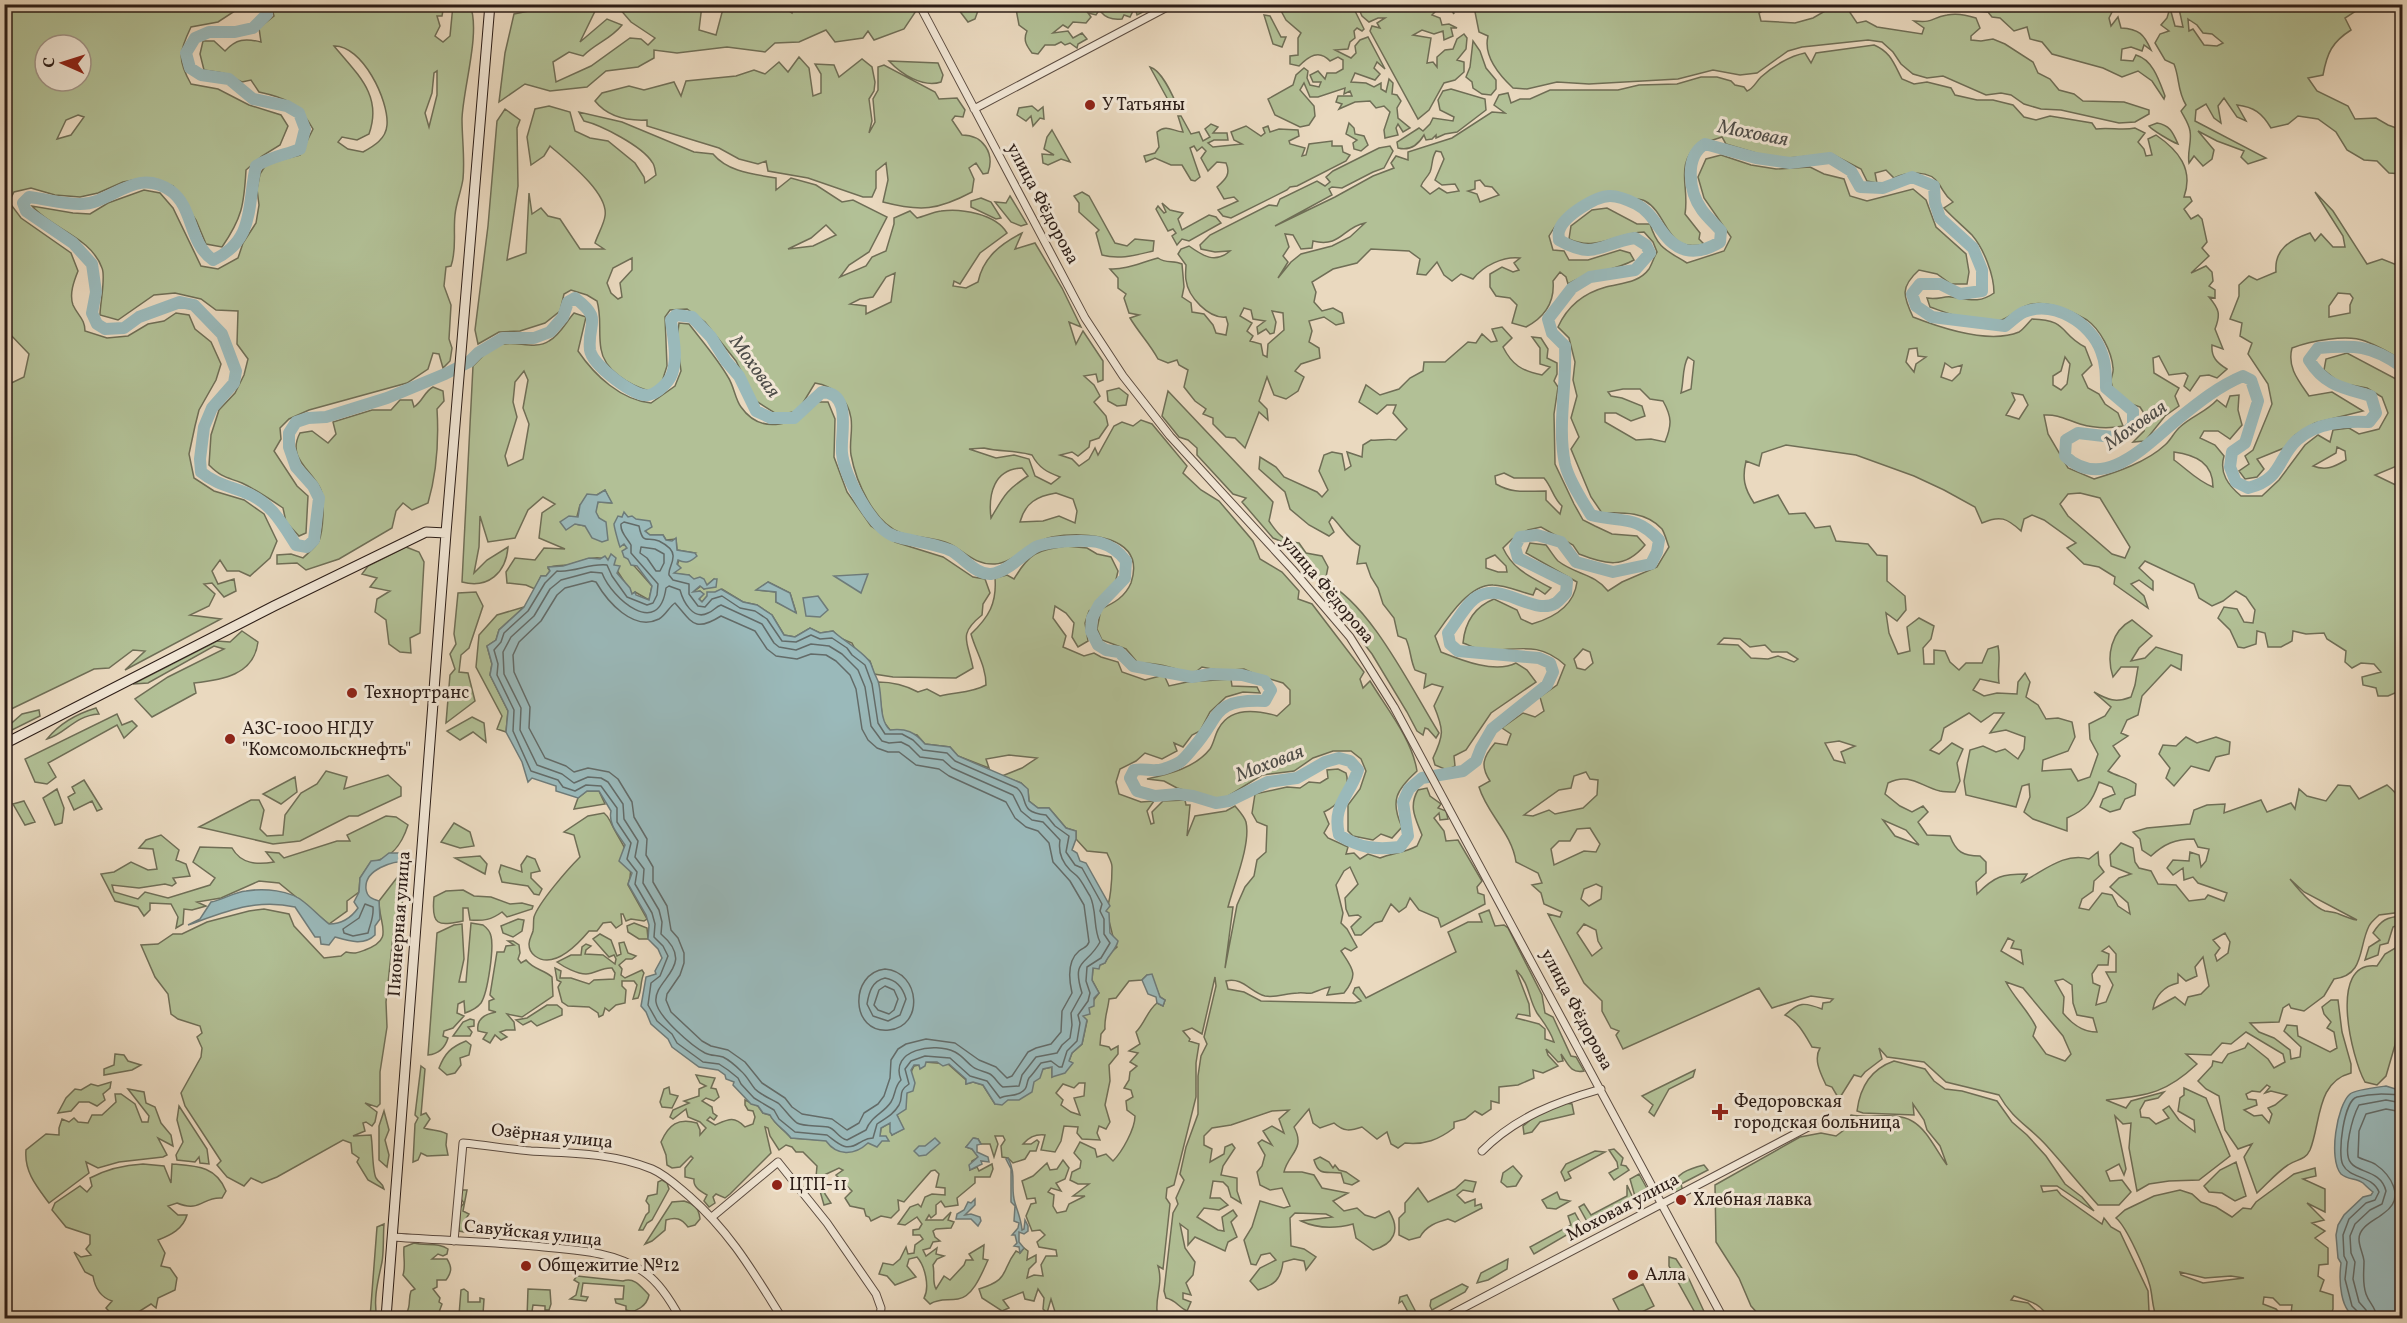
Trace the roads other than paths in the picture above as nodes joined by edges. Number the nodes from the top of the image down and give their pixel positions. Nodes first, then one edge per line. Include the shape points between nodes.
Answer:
1 (490, 4) edge
2 (919, 4) edge
3 (1173, 4) edge
4 (974, 109) junction
5 (446, 532) junction
6 (4, 744) edge
7 (1601, 1089) junction
8 (1814, 1124) dead end
9 (1482, 1151) dead end
10 (1662, 1204) junction
11 (712, 1217) junction
12 (392, 1237) junction
13 (454, 1240) junction
14 (386, 1318) edge
15 (680, 1318) edge
16 (782, 1318) edge
17 (880, 1318) edge
18 (1444, 1318) edge
19 (1723, 1318) edge

1 - 5 main road, Пионерная улица
2 - 4 street, улица Фёдорова
3 - 4 street
4 - 7 street, улица Фёдорова via 1085,318 1123,376 1170,436 1350,637 1394,707
5 - 6 main road via 426,532
5 - 12 main road, Пионерная улица
7 - 9 street via 1559,1101 1520,1120
7 - 10 street, улица Фёдорова
8 - 10 street, Моховая улица
10 - 18 street, Моховая улица
10 - 19 street, улица Фёдорова
11 - 13 street, Озёрная улица via 668,1179 621,1160 575,1151 463,1143
11 - 16 street, Озёрная улица
11 - 17 street via 778,1162 876,1294
12 - 13 street, Савуйская улица
12 - 14 main road, Пионерная улица
13 - 15 street, Савуйская улица via 577,1250 614,1258 646,1273 662,1289

